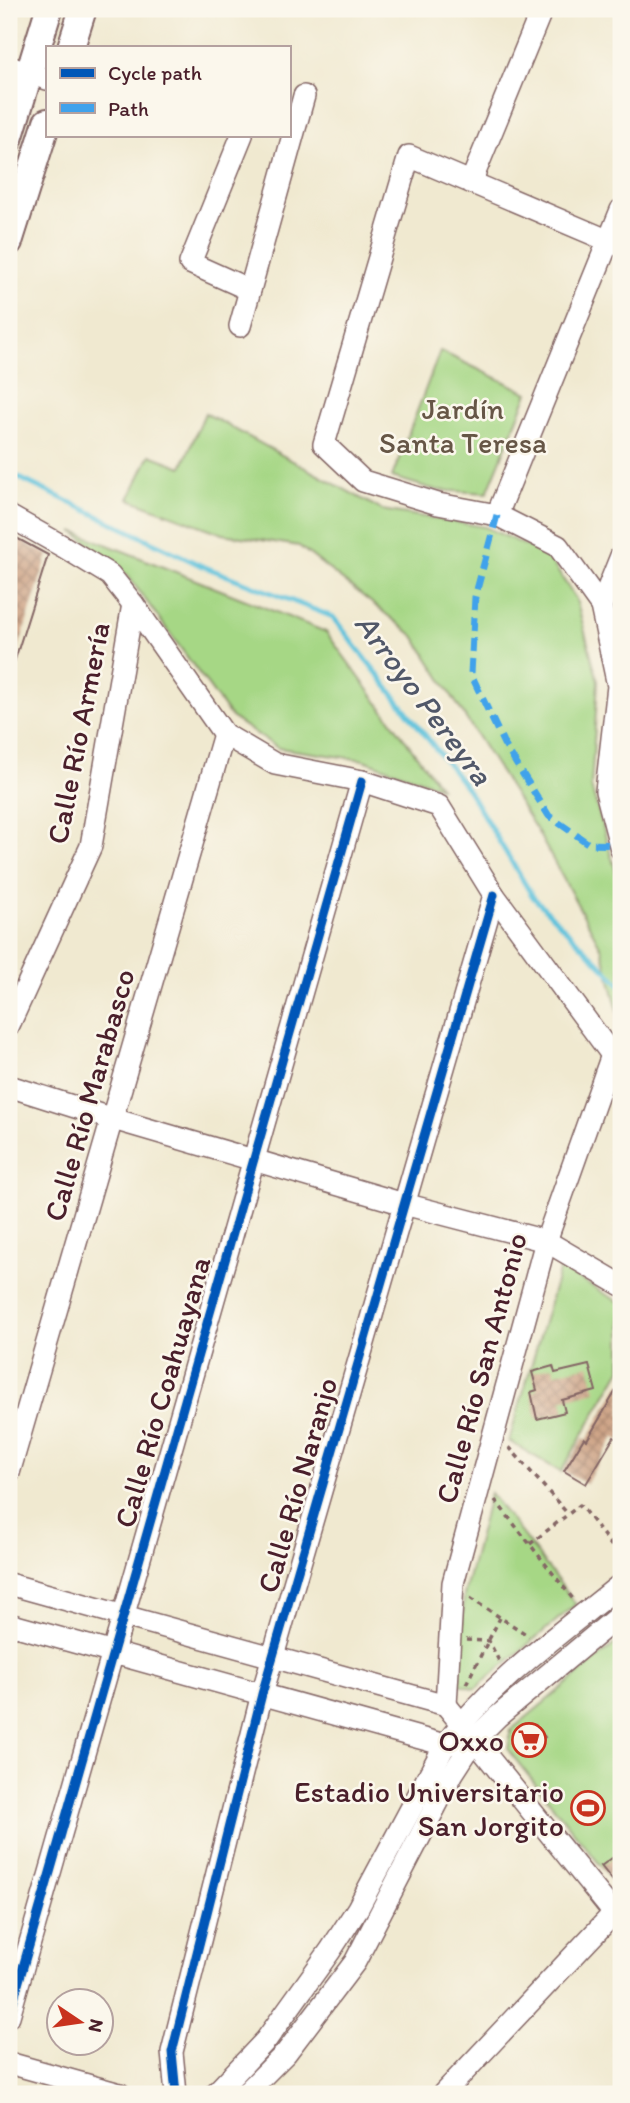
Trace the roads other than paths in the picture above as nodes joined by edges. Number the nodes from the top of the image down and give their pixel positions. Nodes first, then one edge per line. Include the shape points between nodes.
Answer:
1 (49, 9) edge
2 (83, 9) edge
3 (542, 9) edge
4 (79, 45) edge
5 (28, 73) edge
6 (304, 96) dead end
7 (46, 125) edge
8 (11, 126) edge
9 (292, 128) edge
10 (290, 136) edge
11 (235, 137) edge
12 (471, 182) junction
13 (621, 210) edge
14 (9, 242) edge
15 (615, 244) edge
16 (250, 290) junction
17 (240, 326) dead end
18 (497, 515) junction
19 (9, 516) edge
20 (621, 556) edge
21 (133, 604) junction
22 (601, 606) junction
23 (224, 734) junction
24 (362, 781) junction
25 (621, 849) edge
26 (494, 895) junction
27 (9, 1025) edge
28 (617, 1059) edge
29 (9, 1086) edge
30 (113, 1119) junction
31 (254, 1159) junction
32 (404, 1203) junction
33 (546, 1241) junction
34 (621, 1285) edge
35 (9, 1473) edge
36 (9, 1584) edge
37 (621, 1584) edge
38 (621, 1614) edge
39 (123, 1616) junction
40 (9, 1624) edge
41 (112, 1653) junction
42 (272, 1657) junction
43 (262, 1694) junction
44 (446, 1705) junction
45 (461, 1723) junction
46 (475, 1739) junction
47 (445, 1745) junction
48 (618, 1918) edge
49 (9, 2016) edge
50 (9, 2063) edge
51 (120, 2094) edge
52 (176, 2094) edge
53 (215, 2094) edge
54 (245, 2094) edge
55 (443, 2094) edge

1 - 5 main road
2 - 4 main road
3 - 12 street
5 - 8 main road
6 - 9 street
7 - 14 main road
10 - 16 street
11 - 16 street via 190,263
12 - 15 street
12 - 18 street via 409,156 324,444 363,481 438,504
13 - 15 street
15 - 18 street
16 - 17 street
18 - 22 street via 558,546
19 - 21 street via 110,575
20 - 22 street
21 - 23 street
21 - 27 street, Calle Río Armería via 91,846
22 - 25 street via 618,686 606,791
23 - 24 street via 275,764
23 - 30 street, Calle Río Marabasco
24 - 26 street via 439,806
24 - 31 street, Calle Río Coahuayana
26 - 28 street
26 - 32 street, Calle Río Naranjo
28 - 33 street, Calle Río San Antonio
29 - 30 street
30 - 31 street
30 - 35 street, Calle Río Marabasco
31 - 32 street
31 - 39 street, Calle Río Coahuayana
32 - 33 street
32 - 42 street, Calle Río Naranjo
33 - 34 street
33 - 44 street, Calle Río San Antonio via 453,1583
36 - 39 street
37 - 45 street via 483,1698
38 - 46 street
39 - 41 street, Calle Río Coahuayana
39 - 42 street
40 - 41 street
41 - 43 street
41 - 49 street, Calle Río Coahuayana
42 - 43 street, Calle Río Naranjo
42 - 44 street
43 - 47 street
43 - 52 street, Calle Río Naranjo via 172,2052
44 - 45 street
45 - 46 street
45 - 47 street
46 - 47 street
46 - 48 street
46 - 54 street via 355,1962 286,2053
47 - 53 street via 330,1951 266,2040
48 - 55 street
50 - 51 street

